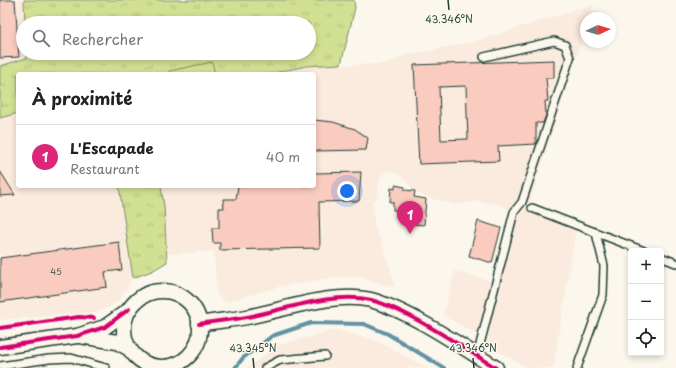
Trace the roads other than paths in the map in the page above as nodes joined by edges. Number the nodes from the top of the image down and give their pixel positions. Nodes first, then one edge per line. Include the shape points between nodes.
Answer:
1 (484, 57) dead end
2 (532, 208) dead end
3 (596, 233) junction
4 (636, 248) edge
5 (664, 258) edge
6 (676, 263) edge
7 (129, 309) junction
8 (199, 324) junction
9 (76, 336) junction
10 (0, 347) edge
11 (128, 348) junction
12 (325, 356) dead end
13 (476, 356) junction
14 (143, 364) edge
15 (0, 366) edge
16 (176, 366) edge
17 (106, 368) edge
18 (265, 368) edge
19 (496, 368) edge
20 (577, 368) edge

1 - 13 lane via 554,41 565,45 570,58 522,202 514,212
2 - 3 lane
3 - 4 lane
3 - 20 lane via 604,266 603,295
5 - 6 lane
7 - 8 street via 145,294 171,292 182,296 190,304
7 - 9 street via 105,327
7 - 11 street via 124,324
8 - 13 street via 333,299 369,300 413,318
8 - 16 street via 195,347
9 - 10 street
9 - 11 street via 117,342
11 - 14 street
12 - 18 lane via 280,360
13 - 19 street
14 - 16 street via 159,367
15 - 17 lane via 71,358

